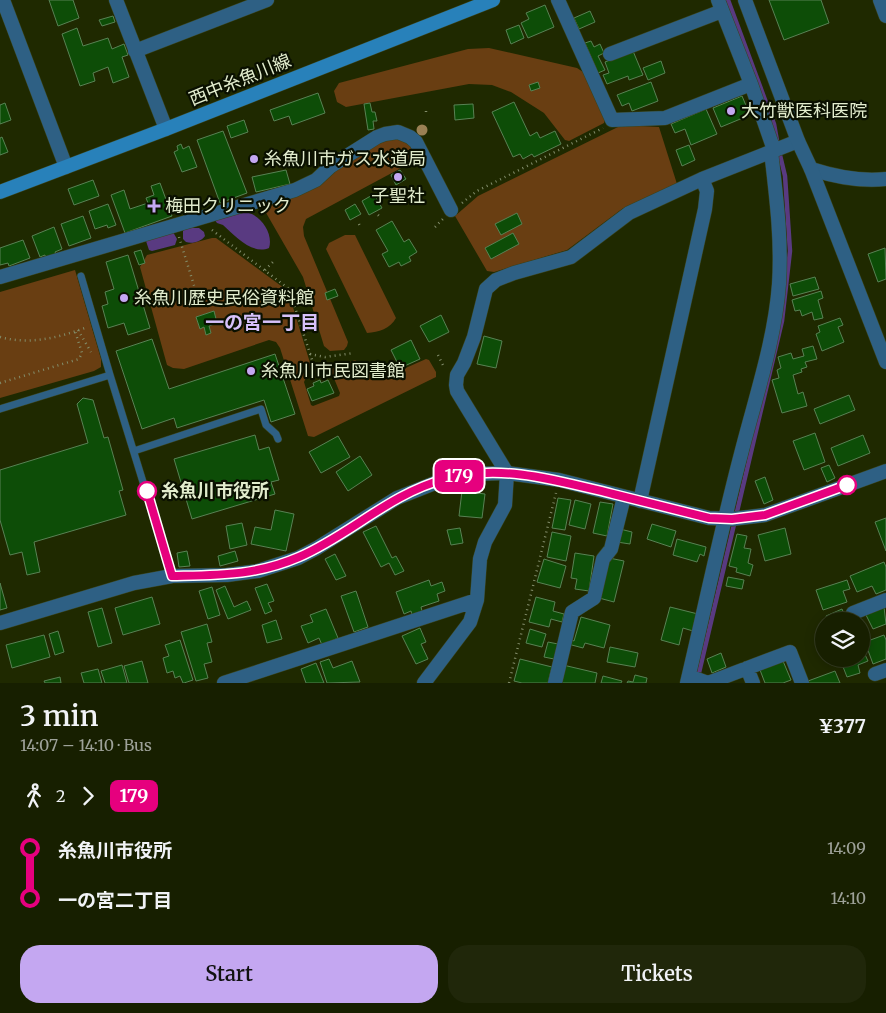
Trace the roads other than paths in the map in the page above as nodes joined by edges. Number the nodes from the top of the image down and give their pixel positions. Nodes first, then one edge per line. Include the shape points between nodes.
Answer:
1 (3, 0) edge
2 (116, 0) edge
3 (268, 0) edge
4 (493, 0) edge
5 (558, 0) edge
6 (745, 0) edge
7 (880, 0) edge
8 (720, 6) edge
9 (886, 16) edge
10 (135, 51) junction
11 (610, 54) dead end
12 (751, 84) junction
13 (166, 129) junction
14 (798, 141) junction
15 (773, 151) junction
16 (66, 166) junction
17 (812, 169) junction
18 (702, 179) junction
19 (886, 179) edge
20 (0, 192) edge
21 (451, 210) road end
22 (0, 276) edge
23 (82, 276) dead end
24 (886, 362) edge
25 (110, 375) junction
26 (0, 409) edge
27 (278, 439) dead end
28 (134, 451) junction
29 (886, 471) edge
30 (507, 473) junction
31 (624, 497) junction
32 (640, 501) junction
33 (724, 519) junction
34 (172, 576) junction
35 (476, 600) junction
36 (886, 600) edge
37 (856, 612) edge
38 (0, 623) edge
39 (747, 668) junction
40 (688, 679) edge
41 (224, 683) edge
42 (424, 683) edge
43 (555, 683) edge
44 (753, 683) edge
45 (802, 683) edge

1 - 16 street
2 - 10 street
3 - 10 street
4 - 13 main road, 西中糸魚川線
5 - 12 street via 612,120 665,118
6 - 14 street
7 - 9 street
8 - 11 street
8 - 12 street
10 - 13 street
12 - 15 street
13 - 16 main road, 西中糸魚川線
14 - 15 street
14 - 17 street
15 - 18 street
15 - 33 street via 779,222 778,294 773,326
16 - 20 main road, 西中糸魚川線
17 - 19 street via 836,177 870,181
17 - 24 street
18 - 30 street via 629,213 571,257 514,273 496,280 486,289 474,337 457,375 456,385
18 - 32 street via 708,191 705,209
21 - 22 street via 416,142 404,134 392,132 377,137 316,180 294,190
23 - 25 lane
25 - 26 lane
25 - 28 lane
27 - 28 lane via 266,425 261,409
28 - 34 lane
29 - 33 street via 765,515
30 - 31 street via 559,480
30 - 34 street via 472,474 421,487 298,558 258,572
30 - 35 street via 504,505 480,559
31 - 32 street
31 - 43 street via 611,549 603,558 594,598 572,612
32 - 33 street
33 - 40 street
34 - 38 street via 134,583
35 - 41 street
35 - 42 street via 470,622
36 - 37 street
39 - 40 street via 708,683
39 - 44 street
39 - 45 street via 790,652

